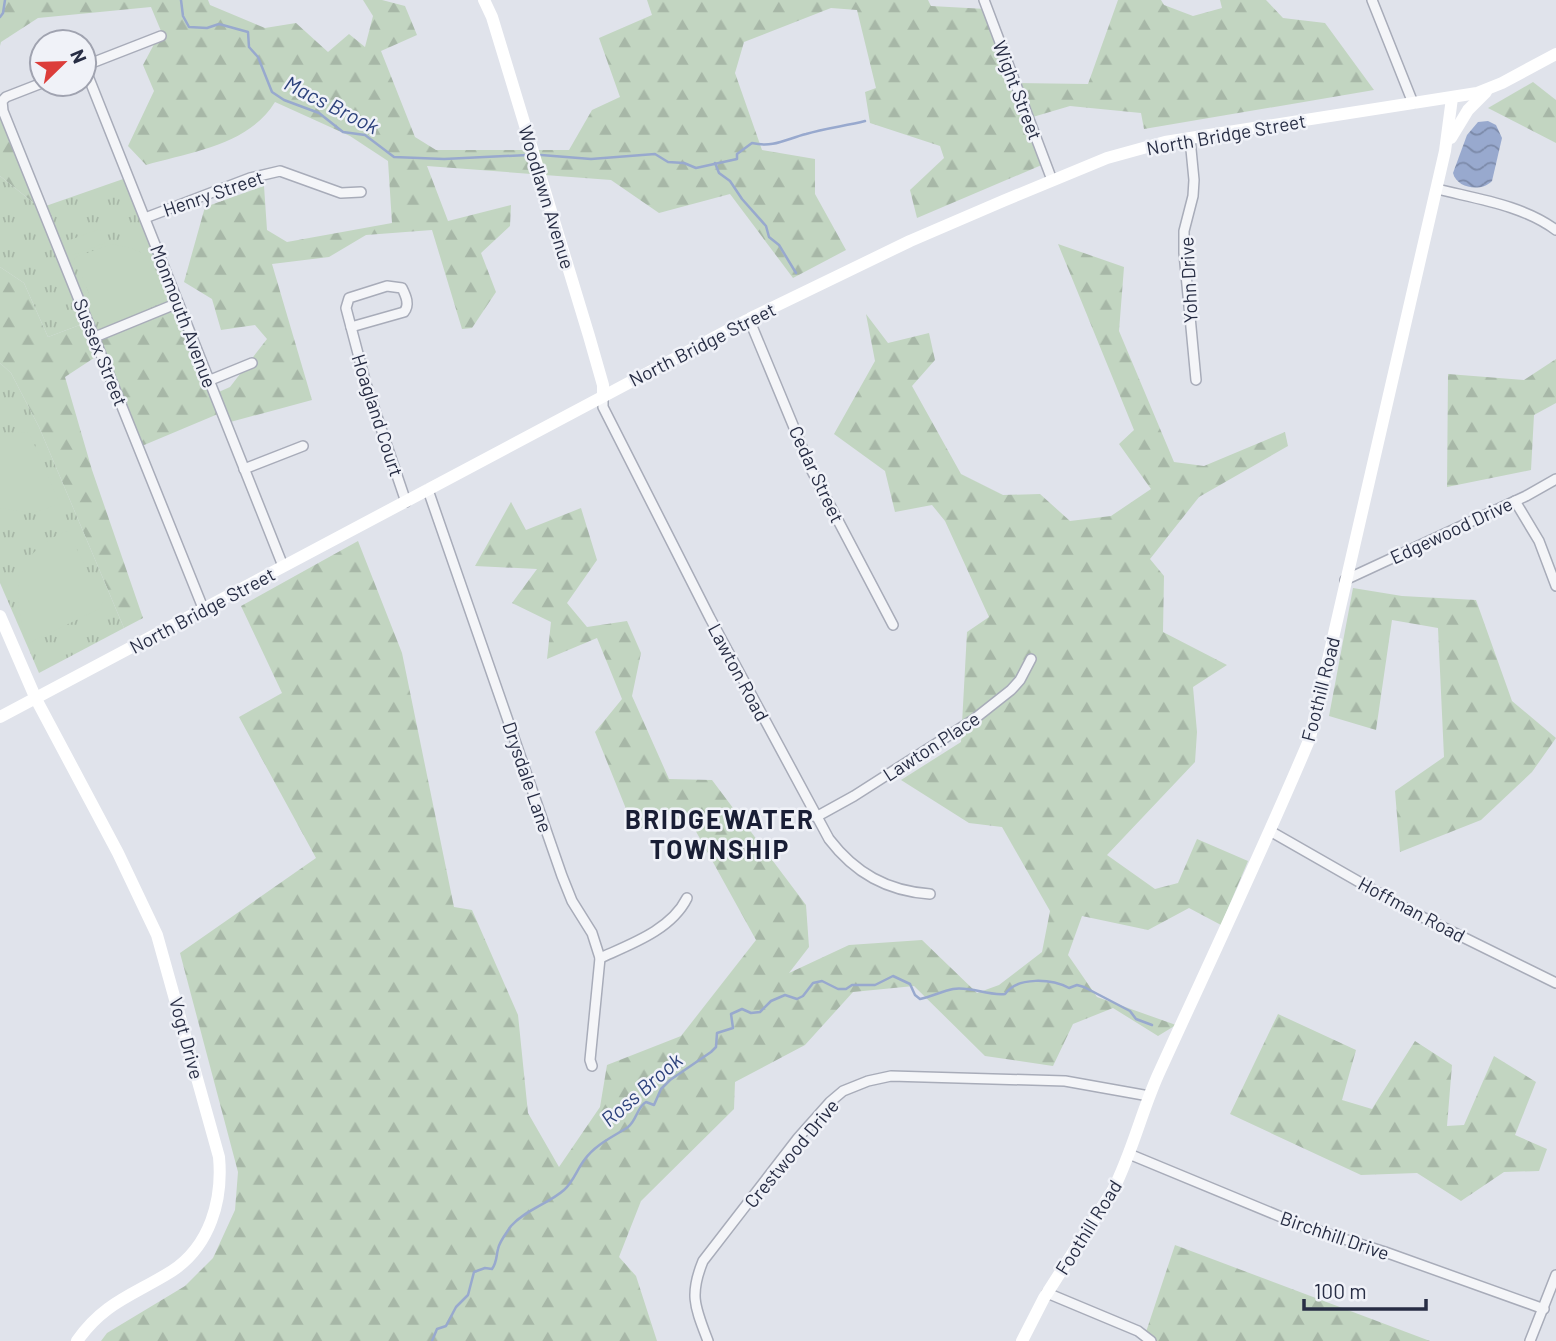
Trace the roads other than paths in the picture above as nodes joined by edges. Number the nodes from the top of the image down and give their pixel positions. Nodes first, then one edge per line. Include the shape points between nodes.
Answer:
1 (484, 0) edge
2 (984, 0) edge
3 (1372, 0) edge
4 (160, 36) dead end
5 (1556, 54) edge
6 (98, 60) edge
7 (28, 88) edge
8 (1489, 89) junction
9 (97, 98) edge
10 (1451, 98) junction
11 (1413, 103) junction
12 (1190, 139) junction
13 (1445, 151) junction
14 (1052, 180) junction
15 (1437, 189) junction
16 (361, 192) dead end
17 (145, 218) junction
18 (1556, 230) edge
19 (178, 303) junction
20 (749, 320) junction
21 (351, 327) junction
22 (95, 337) junction
23 (252, 363) dead end
24 (1196, 380) dead end
25 (208, 381) junction
26 (603, 396) junction
27 (303, 446) dead end
28 (244, 470) junction
29 (1556, 479) edge
30 (428, 490) junction
31 (1515, 500) junction
32 (406, 502) junction
33 (283, 566) junction
34 (1345, 580) junction
35 (1556, 586) edge
36 (203, 608) junction
37 (0, 616) edge
38 (893, 625) dead end
39 (1031, 659) dead end
40 (36, 699) junction
41 (0, 718) edge
42 (816, 817) junction
43 (1270, 831) junction
44 (930, 894) dead end
45 (687, 898) dead end
46 (600, 958) junction
47 (1556, 983) edge
48 (592, 1066) dead end
49 (1149, 1096) junction
50 (1129, 1154) junction
51 (1556, 1276) edge
52 (1047, 1293) junction
53 (1544, 1310) junction
54 (77, 1341) edge
55 (708, 1341) edge
56 (1022, 1341) edge
57 (1151, 1341) edge
58 (1530, 1341) edge

1 - 26 street, Woodlawn Avenue via 589,336
2 - 14 street, Wight Street
3 - 11 street
4 - 6 street
5 - 8 street
7 - 22 street, Sussex Street via 6,97 4,111
8 - 10 street
8 - 13 street via 1460,120
9 - 17 street, Monmouth Avenue
10 - 11 street, North Bridge Street
10 - 13 street, Foothill Road
11 - 12 street, North Bridge Street
12 - 14 street, North Bridge Street via 1136,149
12 - 24 street, Yohn Drive via 1194,180 1184,239
13 - 15 street, Foothill Road
14 - 20 street, North Bridge Street via 910,241
15 - 18 street via 1518,209
15 - 34 street, Foothill Road
16 - 17 street, Henry Street via 341,193 280,171
17 - 19 street, Monmouth Avenue
19 - 22 street
19 - 25 street, Monmouth Avenue
20 - 26 street, North Bridge Street
20 - 38 street, Cedar Street via 812,471
21 - 21 street, Hoagland Court via 404,312 407,302 402,288 387,286 349,298 346,308
21 - 32 street, Hoagland Court
22 - 36 street, Sussex Street
23 - 25 street
25 - 28 street, Monmouth Avenue
26 - 30 street, North Bridge Street
26 - 42 street, Lawton Road via 603,407
27 - 28 street
28 - 33 street, Monmouth Avenue
29 - 31 street, Edgewood Drive
30 - 32 street, North Bridge Street
30 - 46 street, Drysdale Lane via 562,876
31 - 34 street, Edgewood Drive
31 - 35 street via 1539,541
32 - 33 street, North Bridge Street
33 - 36 street, North Bridge Street
34 - 43 street, Foothill Road via 1310,738
36 - 40 street, North Bridge Street
37 - 40 street, Vogt Drive
39 - 42 street, Lawton Place via 1011,690 973,720
40 - 41 street, North Bridge Street
40 - 54 street, Vogt Drive via 157,935 219,1157 218,1202 195,1250 170,1272 102,1312
42 - 44 street, Lawton Road via 839,852 864,874 911,892
43 - 47 street, Hoffman Road via 1410,911
43 - 49 street, Foothill Road
45 - 46 street via 660,927
46 - 48 street, Drysdale Lane
49 - 50 street, Foothill Road
49 - 55 street, Crestwood Drive via 1053,1080 904,1076 868,1081 843,1091 798,1138 703,1261 694,1291
50 - 52 street, Foothill Road via 1113,1190
50 - 53 street, Birchhill Drive via 1303,1226
51 - 53 street
52 - 56 street, Foothill Road
52 - 57 street via 1138,1331
53 - 58 street

